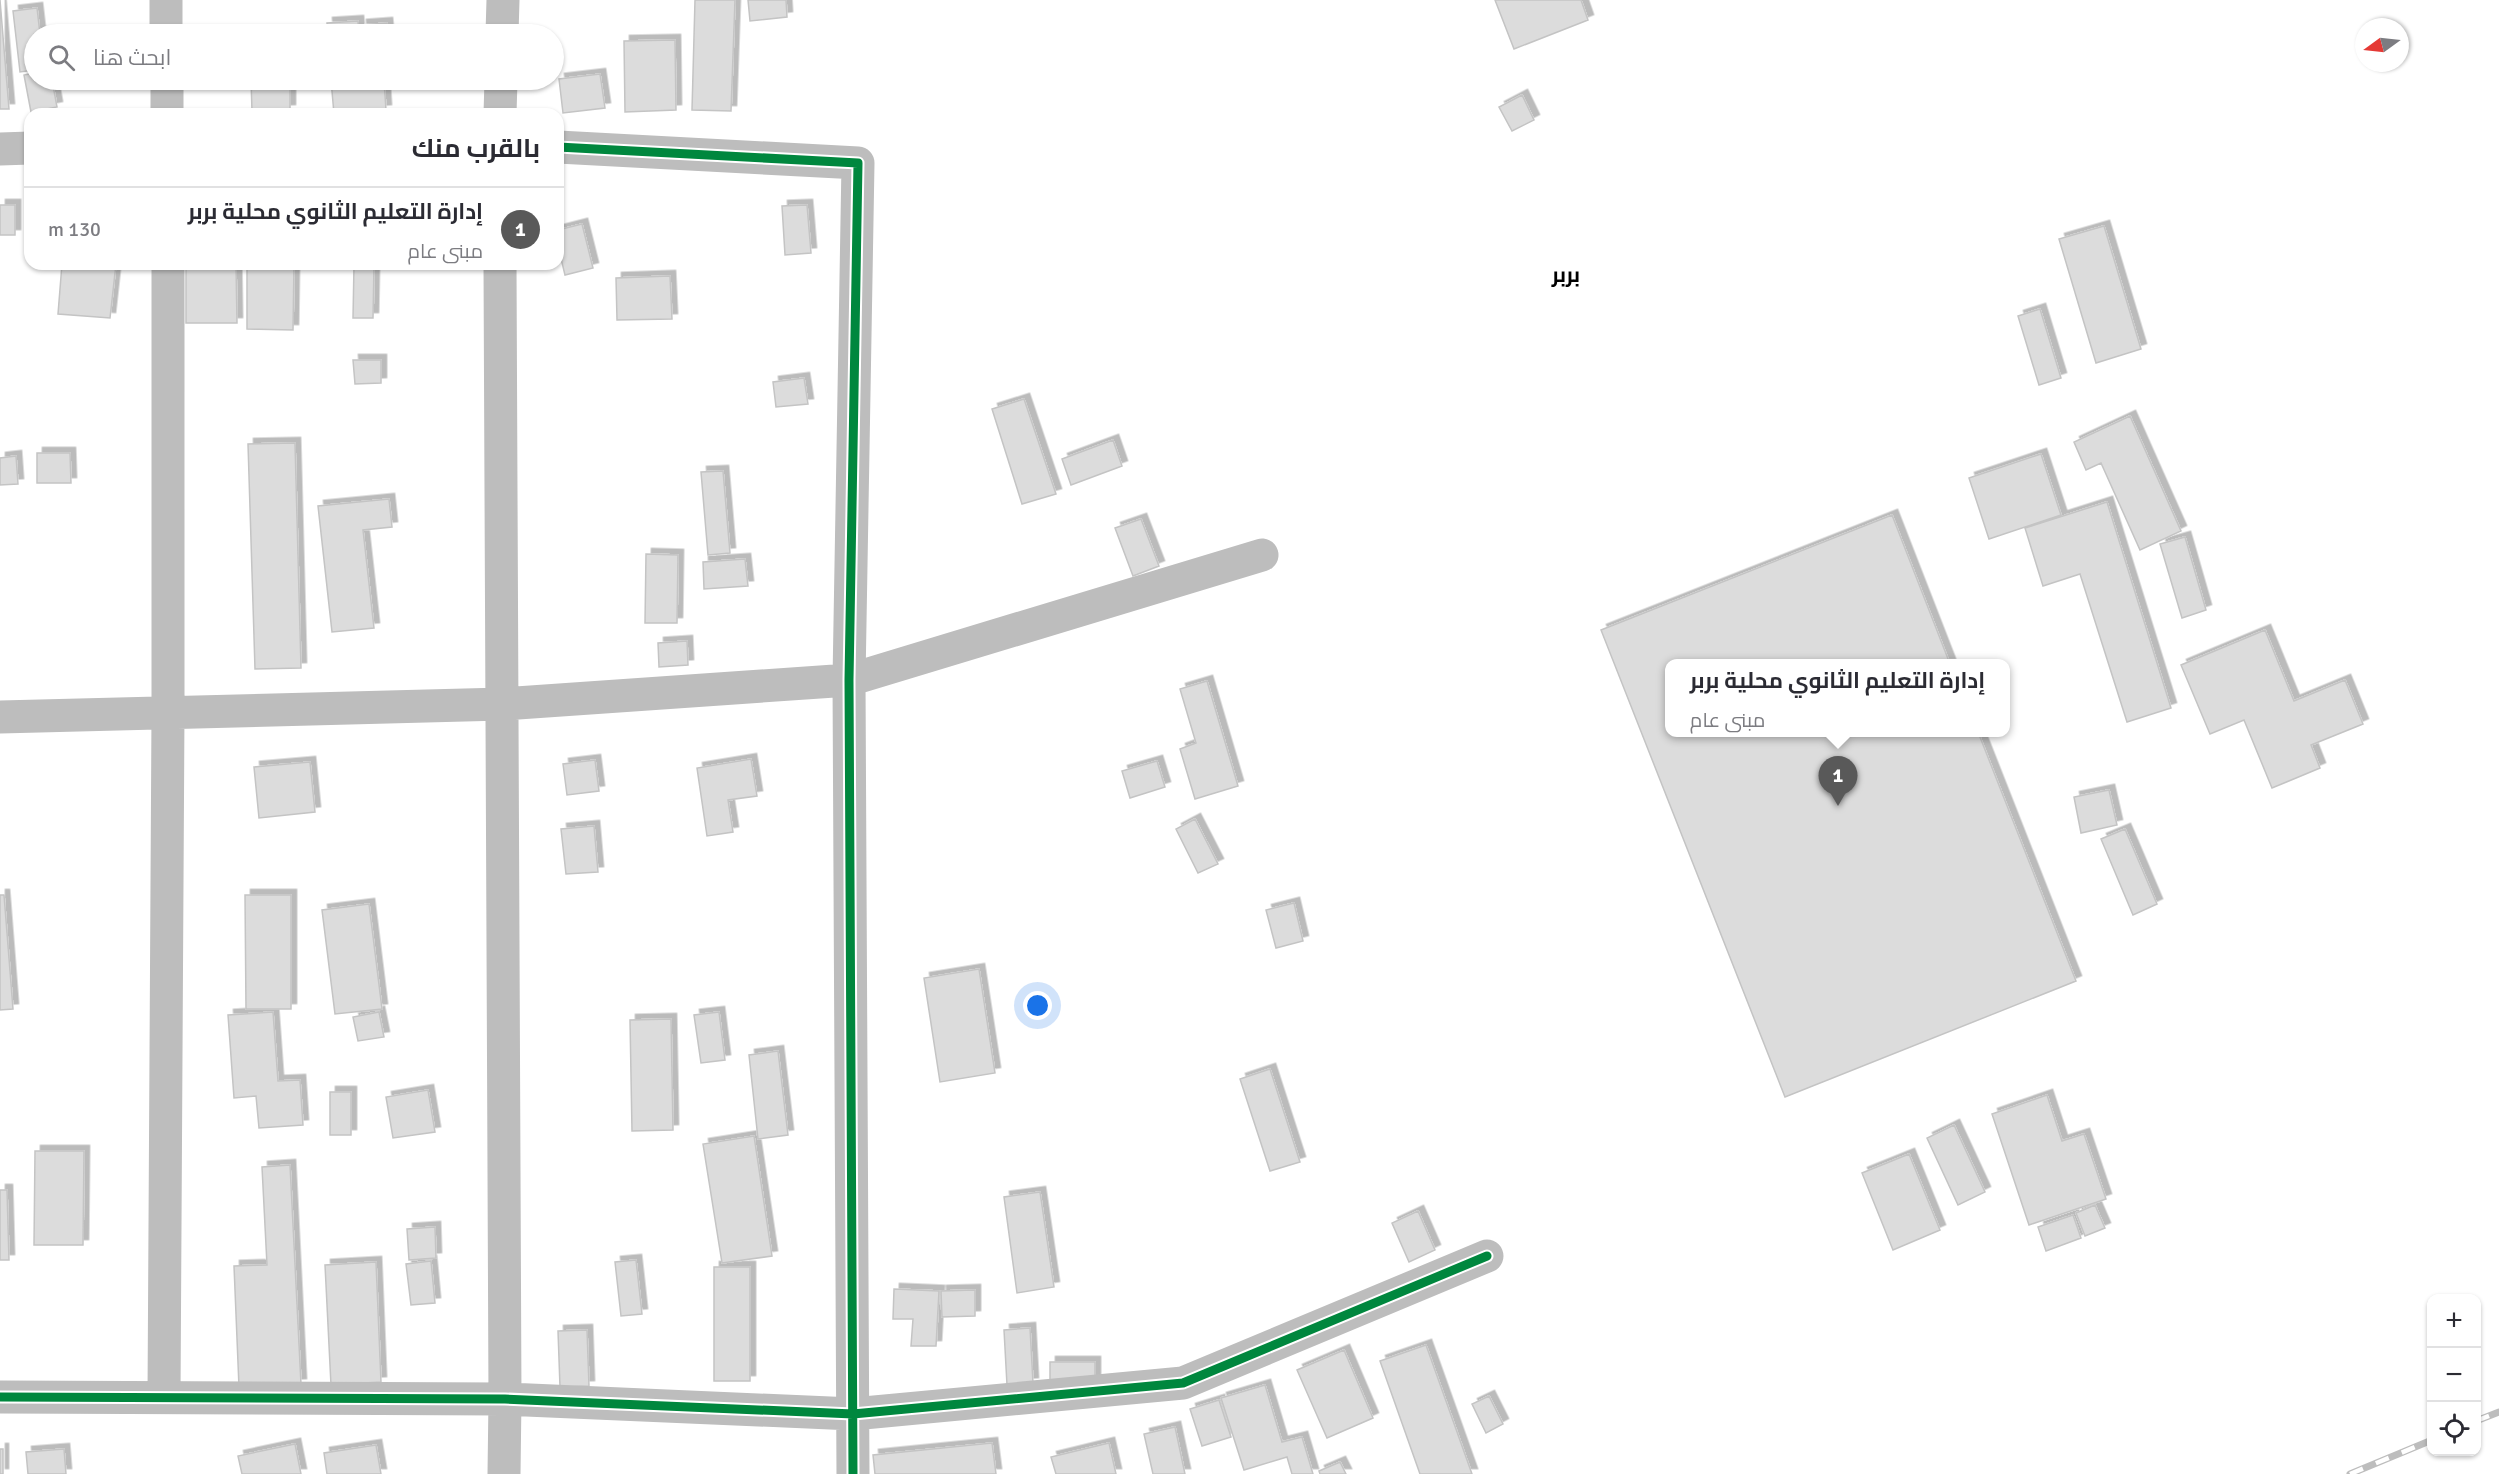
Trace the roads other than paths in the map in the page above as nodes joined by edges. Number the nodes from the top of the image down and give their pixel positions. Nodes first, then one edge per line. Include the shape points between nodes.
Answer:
1 (166, 0) edge
2 (502, 0) edge
3 (166, 24) edge
4 (502, 24) edge
5 (167, 90) edge
6 (501, 90) edge
7 (167, 108) edge
8 (500, 108) edge
9 (564, 147) edge
10 (24, 148) edge
11 (0, 149) edge
12 (168, 270) edge
13 (500, 270) edge
14 (1262, 555) dead end
15 (849, 680) junction
16 (503, 704) junction
17 (168, 712) junction
18 (0, 717) edge
19 (1486, 1256) dead end
20 (0, 1397) edge
21 (164, 1397) junction
22 (505, 1399) junction
23 (853, 1414) junction
24 (504, 1474) edge
25 (854, 1474) edge

1 - 3 street
2 - 4 street
5 - 7 street
6 - 8 street
9 - 15 street via 858,163
10 - 11 street
12 - 17 street
13 - 16 street
14 - 15 street
15 - 16 street
15 - 23 street
16 - 17 street
16 - 22 street
17 - 18 street
17 - 21 street
19 - 23 street via 1183,1383
20 - 21 street
21 - 22 street
22 - 23 street
22 - 24 street
23 - 25 street

